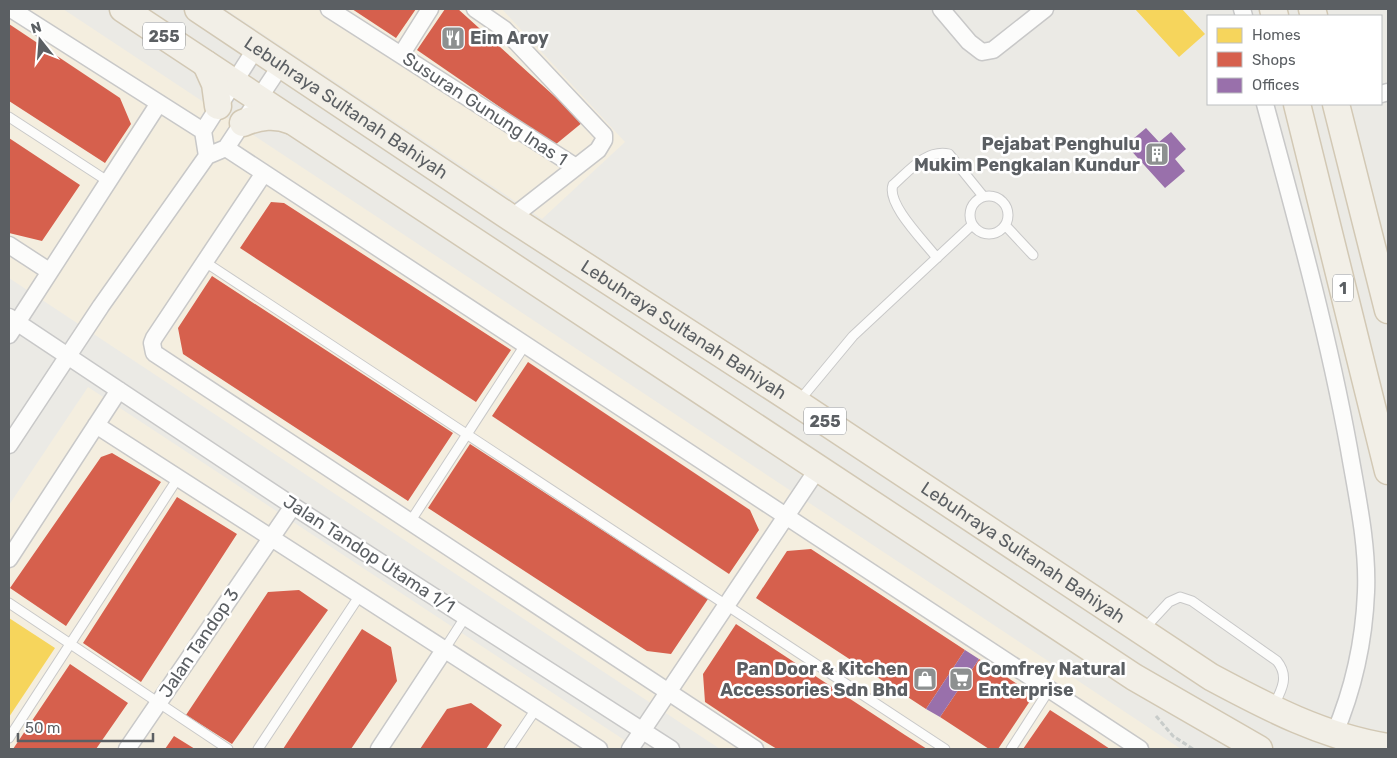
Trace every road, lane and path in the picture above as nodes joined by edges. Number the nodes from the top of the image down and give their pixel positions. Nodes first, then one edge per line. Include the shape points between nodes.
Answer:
1 (11, 9) edge
2 (123, 9) edge
3 (198, 9) edge
4 (329, 9) edge
5 (430, 9) edge
6 (474, 9) edge
7 (941, 9) edge
8 (1044, 9) edge
9 (256, 48) junction
10 (401, 55) junction
11 (206, 64) junction
12 (281, 65) junction
13 (233, 82) junction
14 (261, 99) junction
15 (159, 103) junction
16 (1265, 105) edge
17 (1297, 105) edge
18 (1340, 105) edge
19 (218, 106) junction
20 (9, 117) edge
21 (243, 123) junction
22 (297, 123) junction
23 (203, 131) junction
24 (226, 148) junction
25 (206, 156) junction
26 (576, 167) junction
27 (264, 173) junction
28 (109, 182) junction
29 (983, 196) junction
30 (511, 218) junction
31 (972, 225) junction
32 (1005, 225) junction
33 (9, 246) edge
34 (1033, 255) dead end
35 (937, 258) junction
36 (204, 262) junction
37 (49, 271) junction
38 (1388, 310) edge
39 (12, 324) edge
40 (525, 345) junction
41 (69, 356) junction
42 (119, 390) junction
43 (797, 403) junction
44 (96, 425) junction
45 (467, 434) junction
46 (9, 445) edge
47 (819, 467) junction
48 (1388, 472) edge
49 (178, 478) junction
50 (293, 506) junction
51 (785, 516) junction
52 (410, 522) junction
53 (271, 538) junction
54 (9, 559) edge
55 (360, 595) junction
56 (9, 603) edge
57 (726, 603) junction
58 (466, 616) junction
59 (1142, 632) junction
60 (70, 644) junction
61 (444, 650) junction
62 (1049, 690) junction
63 (668, 692) junction
64 (158, 703) junction
65 (536, 709) junction
66 (1272, 710) junction
67 (642, 731) junction
68 (1334, 735) junction
69 (9, 738) edge
70 (1386, 746) edge
71 (127, 749) edge
72 (228, 749) edge
73 (258, 749) edge
74 (379, 749) edge
75 (509, 749) edge
76 (599, 749) edge
77 (630, 749) edge
78 (671, 749) edge
79 (755, 749) edge
80 (945, 749) edge
81 (1011, 749) edge
82 (1140, 749) edge
83 (1259, 749) edge

1 - 15 street
2 - 11 main road, 255
3 - 9 main road, Lebuhraya Sultanah Bahiyah / 255
4 - 10 street, Susuran Gunung Inas 1
5 - 10 street
6 - 26 street, Susuran Gunung Inas 1 via 504,29 601,130 602,146
7 - 8 street via 968,42 982,52 993,50
9 - 12 main road, Lebuhraya Sultanah Bahiyah / 255
9 - 13 street
10 - 26 street, Susuran Gunung Inas 1
11 - 13 main road, 255
11 - 19 main road via 215,84
12 - 14 street
12 - 30 main road, Lebuhraya Sultanah Bahiyah / 255
13 - 14 main road, 255
13 - 19 street
14 - 21 street
14 - 22 main road, 255
15 - 23 street
15 - 28 street
16 - 68 street via 1303,242 1341,406 1364,549 1363,632 1349,699
17 - 48 main road, 1
18 - 38 main road, 1
19 - 23 street
20 - 28 lane
21 - 22 main road via 276,116
21 - 24 street
22 - 47 main road, 255
23 - 25 street
24 - 25 street
24 - 27 street
25 - 41 street
26 - 30 street
27 - 36 street
27 - 40 street
28 - 37 street
29 - 31 lane via 972,204
29 - 32 lane via 1002,201 1008,212
29 - 35 lane via 949,154 942,153 922,160 893,185 892,198 898,208
30 - 43 main road, Lebuhraya Sultanah Bahiyah / 255
31 - 32 lane via 987,234
31 - 35 lane
32 - 34 lane
33 - 37 street
35 - 43 lane via 853,336
36 - 45 lane
36 - 52 street via 154,338 154,353
37 - 39 street
39 - 41 street, Jalan Tandop Utama 1/1
40 - 45 lane
40 - 51 street
41 - 42 street, Jalan Tandop Utama 1/1
41 - 46 street
42 - 44 street
42 - 50 street, Jalan Tandop Utama 1/1
43 - 59 main road, Lebuhraya Sultanah Bahiyah / 255
44 - 49 street
44 - 54 street
45 - 52 lane
45 - 57 lane
47 - 51 street
47 - 83 main road, 255 via 1134,677
49 - 53 street
49 - 60 lane
50 - 53 street, Jalan Tandop 3
50 - 58 street, Jalan Tandop Utama 1/1
51 - 57 street
51 - 62 street
52 - 63 street
53 - 55 street
53 - 64 street, Jalan Tandop 3
55 - 61 street
55 - 73 lane
56 - 60 lane
57 - 63 street
57 - 80 lane
58 - 61 lane
58 - 67 street, Jalan Tandop Utama 1/1
59 - 66 main road, Lebuhraya Sultanah Bahiyah / 255 via 1211,677
59 - 66 lane via 1169,602 1180,597 1192,601 1283,668 1285,682
60 - 64 lane
60 - 69 lane
61 - 65 street
61 - 74 street
62 - 81 lane
62 - 82 street
63 - 67 street
63 - 79 street
64 - 71 street, Jalan Tandop 3
64 - 72 lane
65 - 75 lane
65 - 76 street
66 - 68 main road, Lebuhraya Sultanah Bahiyah / 255
67 - 77 street
67 - 78 street, Jalan Tandop Utama 1/1
68 - 70 main road, Lebuhraya Sultanah Bahiyah / 255

